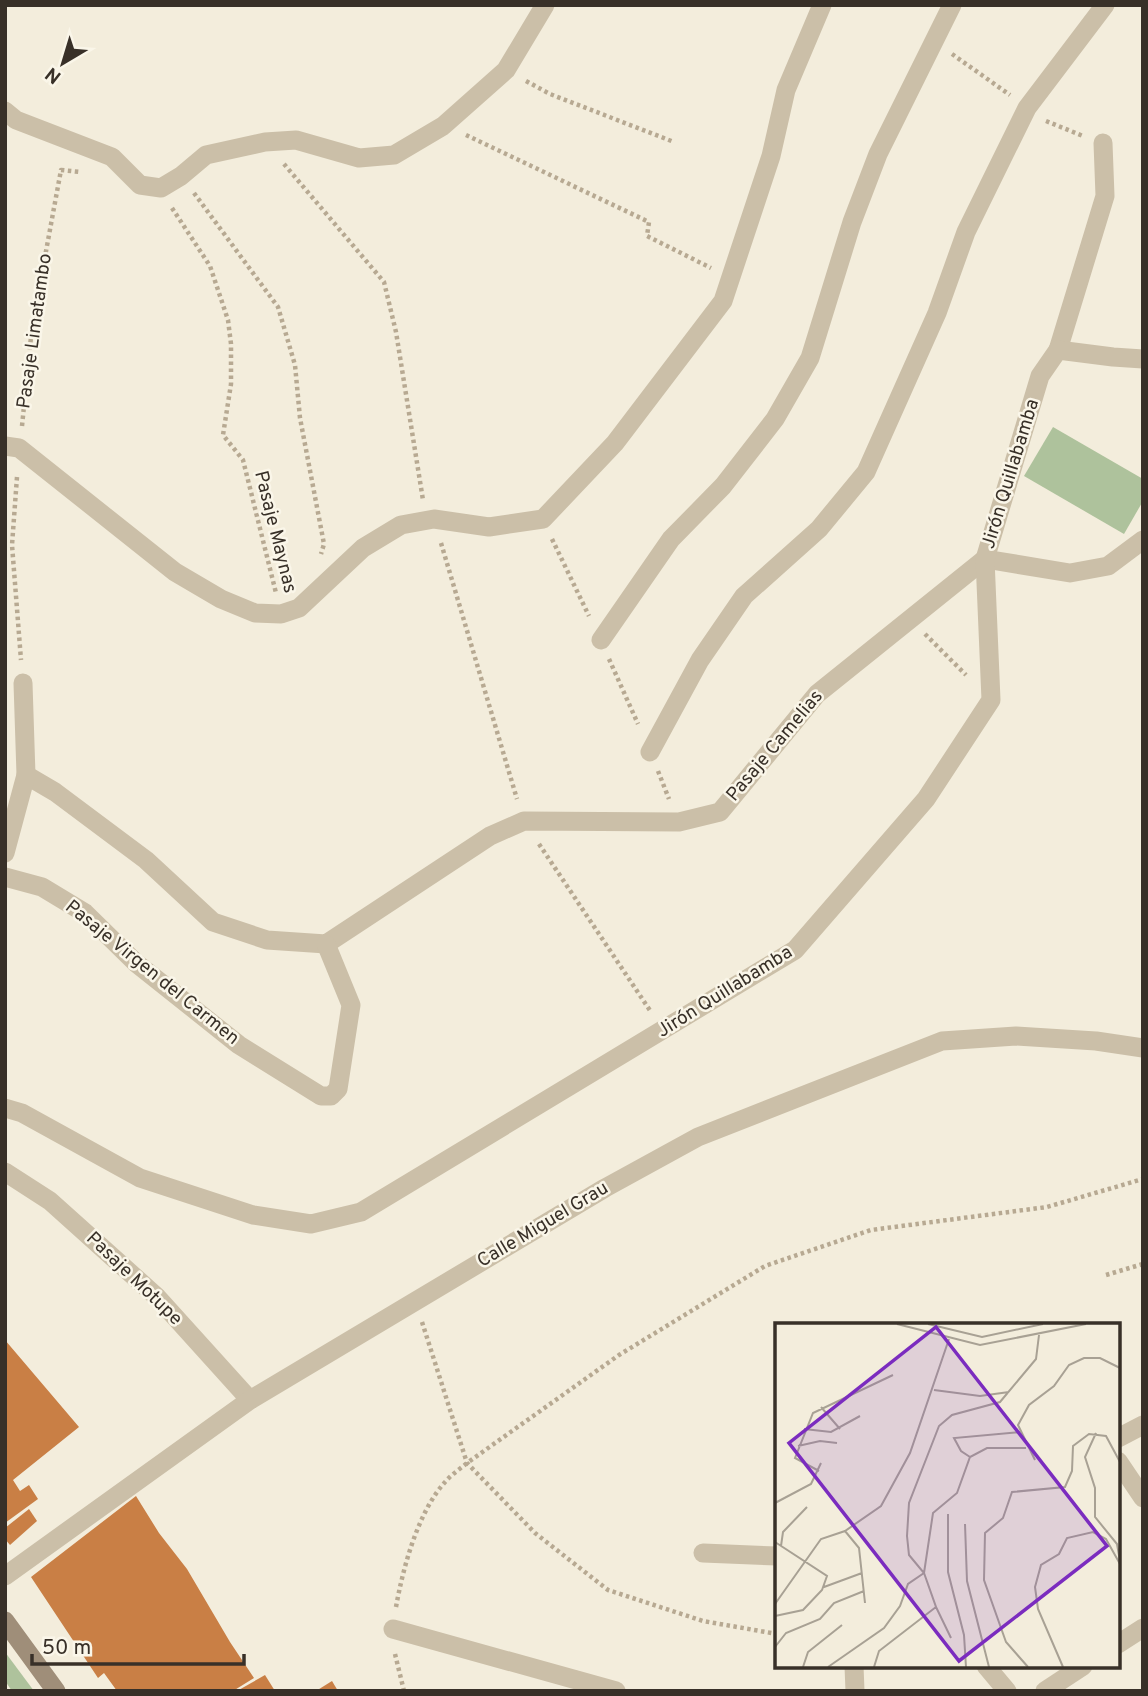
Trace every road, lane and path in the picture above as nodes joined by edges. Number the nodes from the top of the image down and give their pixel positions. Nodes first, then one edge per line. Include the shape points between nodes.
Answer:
1 (545, 5) edge
2 (822, 5) edge
3 (952, 5) edge
4 (1105, 5) edge
5 (506, 70) junction
6 (5, 111) edge
7 (443, 126) junction
8 (265, 142) junction
9 (674, 142) dead end
10 (1103, 143) dead end
11 (89, 172) dead end
12 (181, 176) junction
13 (161, 188) junction
14 (730, 278) junction
15 (1058, 350) junction
16 (1143, 359) edge
17 (12, 447) edge
18 (434, 519) junction
19 (543, 519) junction
20 (1143, 540) edge
21 (985, 559) junction
22 (315, 595) junction
23 (281, 614) junction
24 (910, 618) junction
25 (601, 640) junction
26 (23, 683) joint
27 (990, 700) junction
28 (650, 752) junction
29 (26, 775) junction
30 (524, 821) junction
31 (679, 822) junction
32 (5, 853) edge
33 (5, 877) edge
34 (326, 944) junction
35 (663, 1030) junction
36 (1143, 1048) edge
37 (5, 1108) edge
38 (5, 1172) edge
39 (1143, 1178) edge
40 (1143, 1264) edge
41 (1107, 1275) dead end
42 (415, 1301) junction
43 (250, 1400) junction
44 (1143, 1425) edge
45 (1120, 1437) edge
46 (467, 1463) junction
47 (1120, 1464) edge
48 (1143, 1498) edge
49 (703, 1553) dead end
50 (775, 1556) edge
51 (5, 1576) edge
52 (5, 1621) edge
53 (1143, 1628) edge
54 (393, 1629) junction
55 (775, 1634) edge
56 (1120, 1643) edge
57 (854, 1668) edge
58 (988, 1668) edge
59 (1080, 1668) edge
60 (56, 1691) edge
61 (404, 1691) edge
62 (616, 1691) edge
63 (855, 1691) edge
64 (1007, 1691) edge
65 (1045, 1691) edge

1 - 5 street
2 - 14 street via 786,90 771,156
3 - 25 street via 878,154 810,358 781,409 723,486 671,539
4 - 28 street via 1027,108 966,232 937,313 866,472 819,529 744,596 699,660
5 - 7 street
5 - 9 path via 550,94
6 - 13 street via 16,120 112,157 140,185
7 - 8 street via 394,155 359,158 296,140
7 - 14 path via 649,222 647,236
8 - 12 street via 206,155
8 - 18 path via 384,282 424,507
10 - 15 street, Jirón Quillabamba via 1105,196
11 - 17 path, Pasaje Limatambo via 61,170
12 - 13 street
12 - 22 path via 278,307 295,365 300,418 324,544
13 - 23 path, Pasaje Maynas via 211,266 228,320 230,384 223,435 243,460
14 - 19 street via 723,300 615,443
15 - 16 street
15 - 21 street, Jirón Quillabamba via 1040,376
17 - 23 street via 175,572 221,600 256,613
17 - 26 path, Pasaje Limatambo via 12,545
18 - 19 street via 489,527
18 - 22 street via 401,525 363,548
18 - 30 path
19 - 25 path
20 - 21 street via 1108,566 1070,573
21 - 24 street, Pasaje Camelias
21 - 27 street, Jirón Quillabamba
22 - 23 street via 299,608
24 - 27 path
24 - 31 street, Pasaje Camelias via 817,694 720,811
25 - 28 path
26 - 29 street
27 - 35 street, Jirón Quillabamba via 926,799 795,950
28 - 31 path
29 - 32 street
29 - 34 street via 146,860 213,922 267,940
30 - 31 street, Pasaje Camelias
30 - 34 street via 490,836
30 - 35 path
33 - 34 street, Pasaje Virgen del Carmen via 42,887 85,913 136,963 239,1045 321,1096 331,1096 338,1089 351,1005
35 - 37 street, Jirón Quillabamba via 361,1212 311,1224 253,1215 140,1178
36 - 42 street, Calle Miguel Grau via 1016,1036 942,1041 698,1138
38 - 43 street, Pasaje Motupe via 50,1201 157,1297
39 - 46 path via 1047,1207 871,1230 765,1266 619,1355
40 - 41 path
42 - 43 street, Calle Miguel Grau
42 - 46 path
43 - 51 street, Calle Miguel Grau
44 - 45 street
46 - 54 path via 445,1482 419,1524 400,1583
46 - 55 path via 535,1533 608,1590 703,1621
47 - 48 street
49 - 50 street
52 - 60 main road
53 - 56 street
54 - 61 path
54 - 62 street
57 - 63 street
58 - 64 street
59 - 65 street

